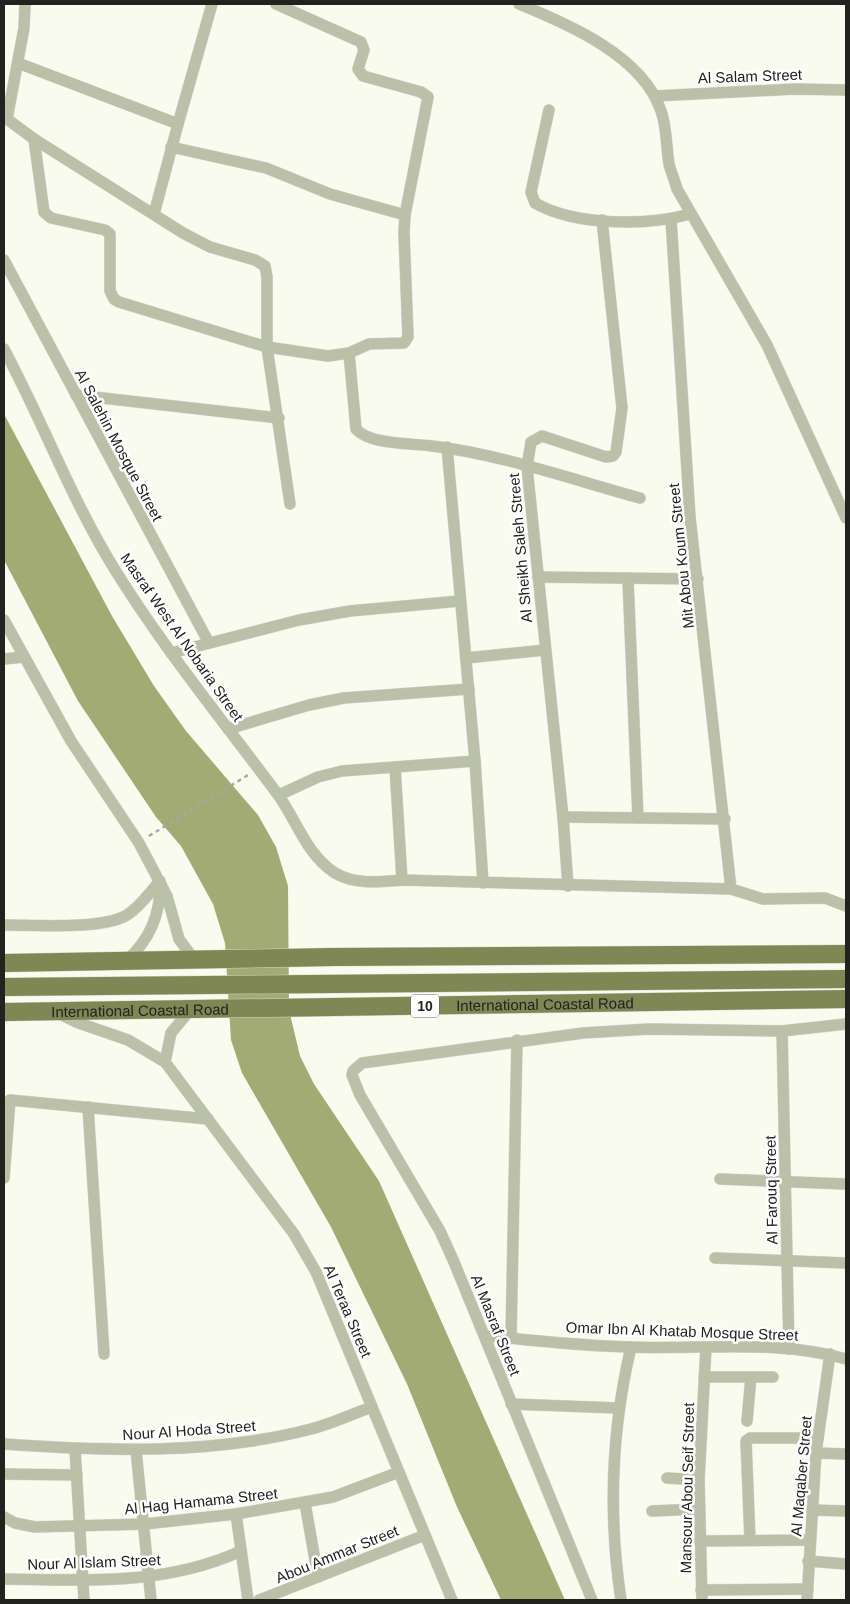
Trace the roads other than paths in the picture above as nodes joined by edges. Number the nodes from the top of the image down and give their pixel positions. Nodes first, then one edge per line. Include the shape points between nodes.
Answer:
1 (25, 4) edge
2 (212, 4) edge
3 (276, 4) edge
4 (519, 4) edge
5 (18, 63) junction
6 (846, 90) edge
7 (655, 96) junction
8 (548, 110) dead end
9 (178, 124) junction
10 (34, 140) junction
11 (172, 148) junction
12 (154, 214) junction
13 (690, 214) junction
14 (405, 215) junction
15 (671, 219) junction
16 (602, 220) junction
17 (4, 260) edge
18 (267, 347) junction
19 (4, 349) edge
20 (349, 353) junction
21 (76, 395) junction
22 (279, 418) junction
23 (447, 448) junction
24 (527, 467) junction
25 (640, 498) dead end
26 (290, 504) dead end
27 (846, 518) edge
28 (538, 577) junction
29 (698, 579) junction
30 (628, 580) junction
31 (460, 601) junction
32 (4, 620) edge
33 (210, 643) junction
34 (545, 650) junction
35 (171, 653) junction
36 (24, 657) junction
37 (4, 658) edge
38 (466, 658) junction
39 (469, 689) junction
40 (228, 729) junction
41 (475, 761) junction
42 (395, 767) junction
43 (279, 795) junction
44 (563, 817) junction
45 (638, 818) junction
46 (724, 819) junction
47 (402, 880) junction
48 (160, 881) junction
49 (483, 883) junction
50 (568, 886) junction
51 (731, 889) junction
52 (846, 906) edge
53 (4, 926) edge
54 (846, 954) edge
55 (195, 961) junction
56 (126, 962) junction
57 (4, 963) edge
58 (846, 979) edge
59 (4, 987) edge
60 (846, 999) edge
61 (190, 1010) junction
62 (4, 1012) edge
63 (55, 1012) junction
64 (846, 1024) edge
65 (782, 1031) junction
66 (517, 1040) junction
67 (165, 1062) junction
68 (88, 1108) junction
69 (208, 1119) junction
70 (4, 1178) edge
71 (720, 1179) dead end
72 (786, 1181) junction
73 (846, 1184) edge
74 (715, 1258) dead end
75 (787, 1261) junction
76 (846, 1263) edge
77 (485, 1336) junction
78 (511, 1338) junction
79 (631, 1347) junction
80 (706, 1347) junction
81 (789, 1349) junction
82 (104, 1354) dead end
83 (830, 1354) junction
84 (846, 1359) edge
85 (704, 1377) junction
86 (752, 1377) junction
87 (773, 1377) dead end
88 (511, 1404) junction
89 (372, 1407) junction
90 (618, 1408) junction
91 (747, 1421) dead end
92 (818, 1438) junction
93 (4, 1444) edge
94 (75, 1449) junction
95 (136, 1450) junction
96 (816, 1453) junction
97 (846, 1454) edge
98 (399, 1472) junction
99 (4, 1474) edge
100 (77, 1475) junction
101 (667, 1478) dead end
102 (699, 1480) junction
103 (305, 1503) junction
104 (698, 1509) junction
105 (812, 1510) junction
106 (652, 1511) dead end
107 (846, 1511) edge
108 (236, 1514) junction
109 (4, 1517) edge
110 (144, 1524) junction
111 (80, 1526) junction
112 (425, 1535) junction
113 (750, 1540) junction
114 (810, 1540) junction
115 (700, 1541) junction
116 (241, 1551) junction
117 (808, 1561) junction
118 (846, 1564) edge
119 (149, 1577) junction
120 (318, 1577) junction
121 (4, 1579) edge
122 (83, 1580) junction
123 (702, 1595) edge
124 (807, 1595) edge
125 (84, 1600) edge
126 (151, 1600) edge
127 (248, 1600) edge
128 (259, 1600) edge
129 (452, 1600) edge
130 (592, 1600) edge
131 (621, 1600) edge

1 - 5 street
2 - 9 street
3 - 14 street via 361,42 364,50 358,69 363,76 421,92 428,97
4 - 7 street via 593,39 632,68
5 - 9 street
5 - 10 street via 7,119
6 - 7 street, Al Salam Street
7 - 13 street via 662,112 670,166
8 - 16 street via 532,200 569,215
9 - 11 street
10 - 12 street
10 - 18 street via 47,216 110,234 110,291 114,299
11 - 12 street
11 - 14 street via 266,168 330,194
12 - 18 street via 210,247 265,266 268,276
13 - 15 street
13 - 27 street via 767,344
14 - 20 street via 408,337 404,343 369,344
15 - 16 street via 637,222
15 - 29 street, Mit Abou Koum Street via 690,516
16 - 24 street, Al Sheikh Saleh Street via 622,408 616,452 608,457 538,436 531,442
17 - 21 street, Al Salehin Mosque Street
18 - 20 street via 328,356
18 - 22 street
19 - 35 street, Masraf West Al Nobaria Street via 112,565
20 - 23 street via 354,423 360,433 370,439
21 - 22 street
21 - 33 street, Al Salehin Mosque Street
22 - 26 street
23 - 24 street
23 - 31 street
24 - 25 street
24 - 28 street, Al Sheikh Saleh Street
28 - 30 street
28 - 34 street, Al Sheikh Saleh Street
29 - 30 street
29 - 46 street, Mit Abou Koum Street
30 - 45 street
31 - 33 street via 350,610
31 - 38 street
32 - 36 street
33 - 35 street
34 - 38 street
34 - 44 street, Al Sheikh Saleh Street
35 - 40 street, Masraf West Al Nobaria Street
36 - 37 street
36 - 48 street via 66,733 139,843
38 - 39 street
39 - 40 street via 344,698
39 - 41 street
40 - 43 street, Masraf West Al Nobaria Street
41 - 42 street
41 - 49 street
42 - 43 street via 342,771 318,777
42 - 47 street
43 - 47 street, Masraf West Al Nobaria Street via 313,854 336,873 361,883
44 - 45 street
44 - 50 street, Al Sheikh Saleh Street
45 - 46 street
46 - 51 street, Mit Abou Koum Street
47 - 49 street
48 - 53 street via 137,908 118,920 94,924
48 - 55 street via 172,908 179,939
48 - 56 street via 159,905 151,930
49 - 50 street
50 - 51 street
51 - 52 street via 763,899 825,898
54 - 55 highway
55 - 56 highway
56 - 57 highway
58 - 59 highway
60 - 61 highway, International Coastal Road / 10
61 - 63 highway, International Coastal Road / 10
61 - 67 street via 171,1033
62 - 63 highway, International Coastal Road / 10
63 - 67 street, Al Teraa Street via 128,1040
64 - 65 street
65 - 66 street via 649,1029
65 - 72 street, Al Farouq Street
66 - 77 street, Al Masraf Street via 362,1063 352,1075 379,1131 440,1231
66 - 78 street
67 - 69 street, Al Teraa Street
68 - 69 street
68 - 70 street via 10,1100
68 - 82 street
69 - 89 street, Al Teraa Street via 309,1258
71 - 72 street
72 - 73 street
72 - 75 street, Al Farouq Street
74 - 75 street
75 - 76 street
75 - 81 street, Al Farouq Street
77 - 78 street, Omar Ibn Al Khatab Mosque Street
77 - 88 street, Al Masraf Street
78 - 79 street, Omar Ibn Al Khatab Mosque Street
79 - 80 street, Omar Ibn Al Khatab Mosque Street
79 - 90 street
80 - 81 street, Omar Ibn Al Khatab Mosque Street
80 - 85 street, Mansour Abou Seif Street
81 - 83 street, Omar Ibn Al Khatab Mosque Street
83 - 84 street, Omar Ibn Al Khatab Mosque Street
83 - 92 street, Al Maqaber Street
85 - 86 street
85 - 102 street, Mansour Abou Seif Street
86 - 87 street
86 - 91 street
88 - 90 street
88 - 130 street, Al Masraf Street
89 - 95 street, Nour Al Hoda Street via 313,1429 264,1440
89 - 98 street, Al Teraa Street
90 - 131 street via 612,1510
92 - 96 street, Al Maqaber Street
92 - 113 street via 750,1438 746,1441
93 - 94 street, Nour Al Hoda Street
94 - 95 street, Nour Al Hoda Street
94 - 100 street
95 - 110 street
96 - 97 street
96 - 105 street, Al Maqaber Street
98 - 103 street, Al Hag Hamama Street via 333,1497
98 - 112 street, Al Teraa Street
99 - 100 street
100 - 111 street
101 - 102 street
102 - 104 street, Mansour Abou Seif Street
103 - 108 street, Al Hag Hamama Street
103 - 120 street
104 - 106 street
104 - 115 street, Mansour Abou Seif Street
105 - 107 street
105 - 114 street, Al Maqaber Street
108 - 110 street, Al Hag Hamama Street
108 - 116 street
109 - 111 street, Al Hag Hamama Street via 26,1526
110 - 111 street, Al Hag Hamama Street
110 - 119 street
111 - 122 street
112 - 120 street, Abou Ammar Street
112 - 129 street, Al Teraa Street
113 - 114 street
113 - 115 street
114 - 117 street, Al Maqaber Street
115 - 123 street, Mansour Abou Seif Street
116 - 119 street, Nour Al Islam Street via 196,1568
116 - 127 street
117 - 118 street
117 - 124 street, Al Maqaber Street
119 - 122 street, Nour Al Islam Street
119 - 126 street
120 - 128 street, Abou Ammar Street
121 - 122 street, Nour Al Islam Street
122 - 125 street
123 - 124 street

